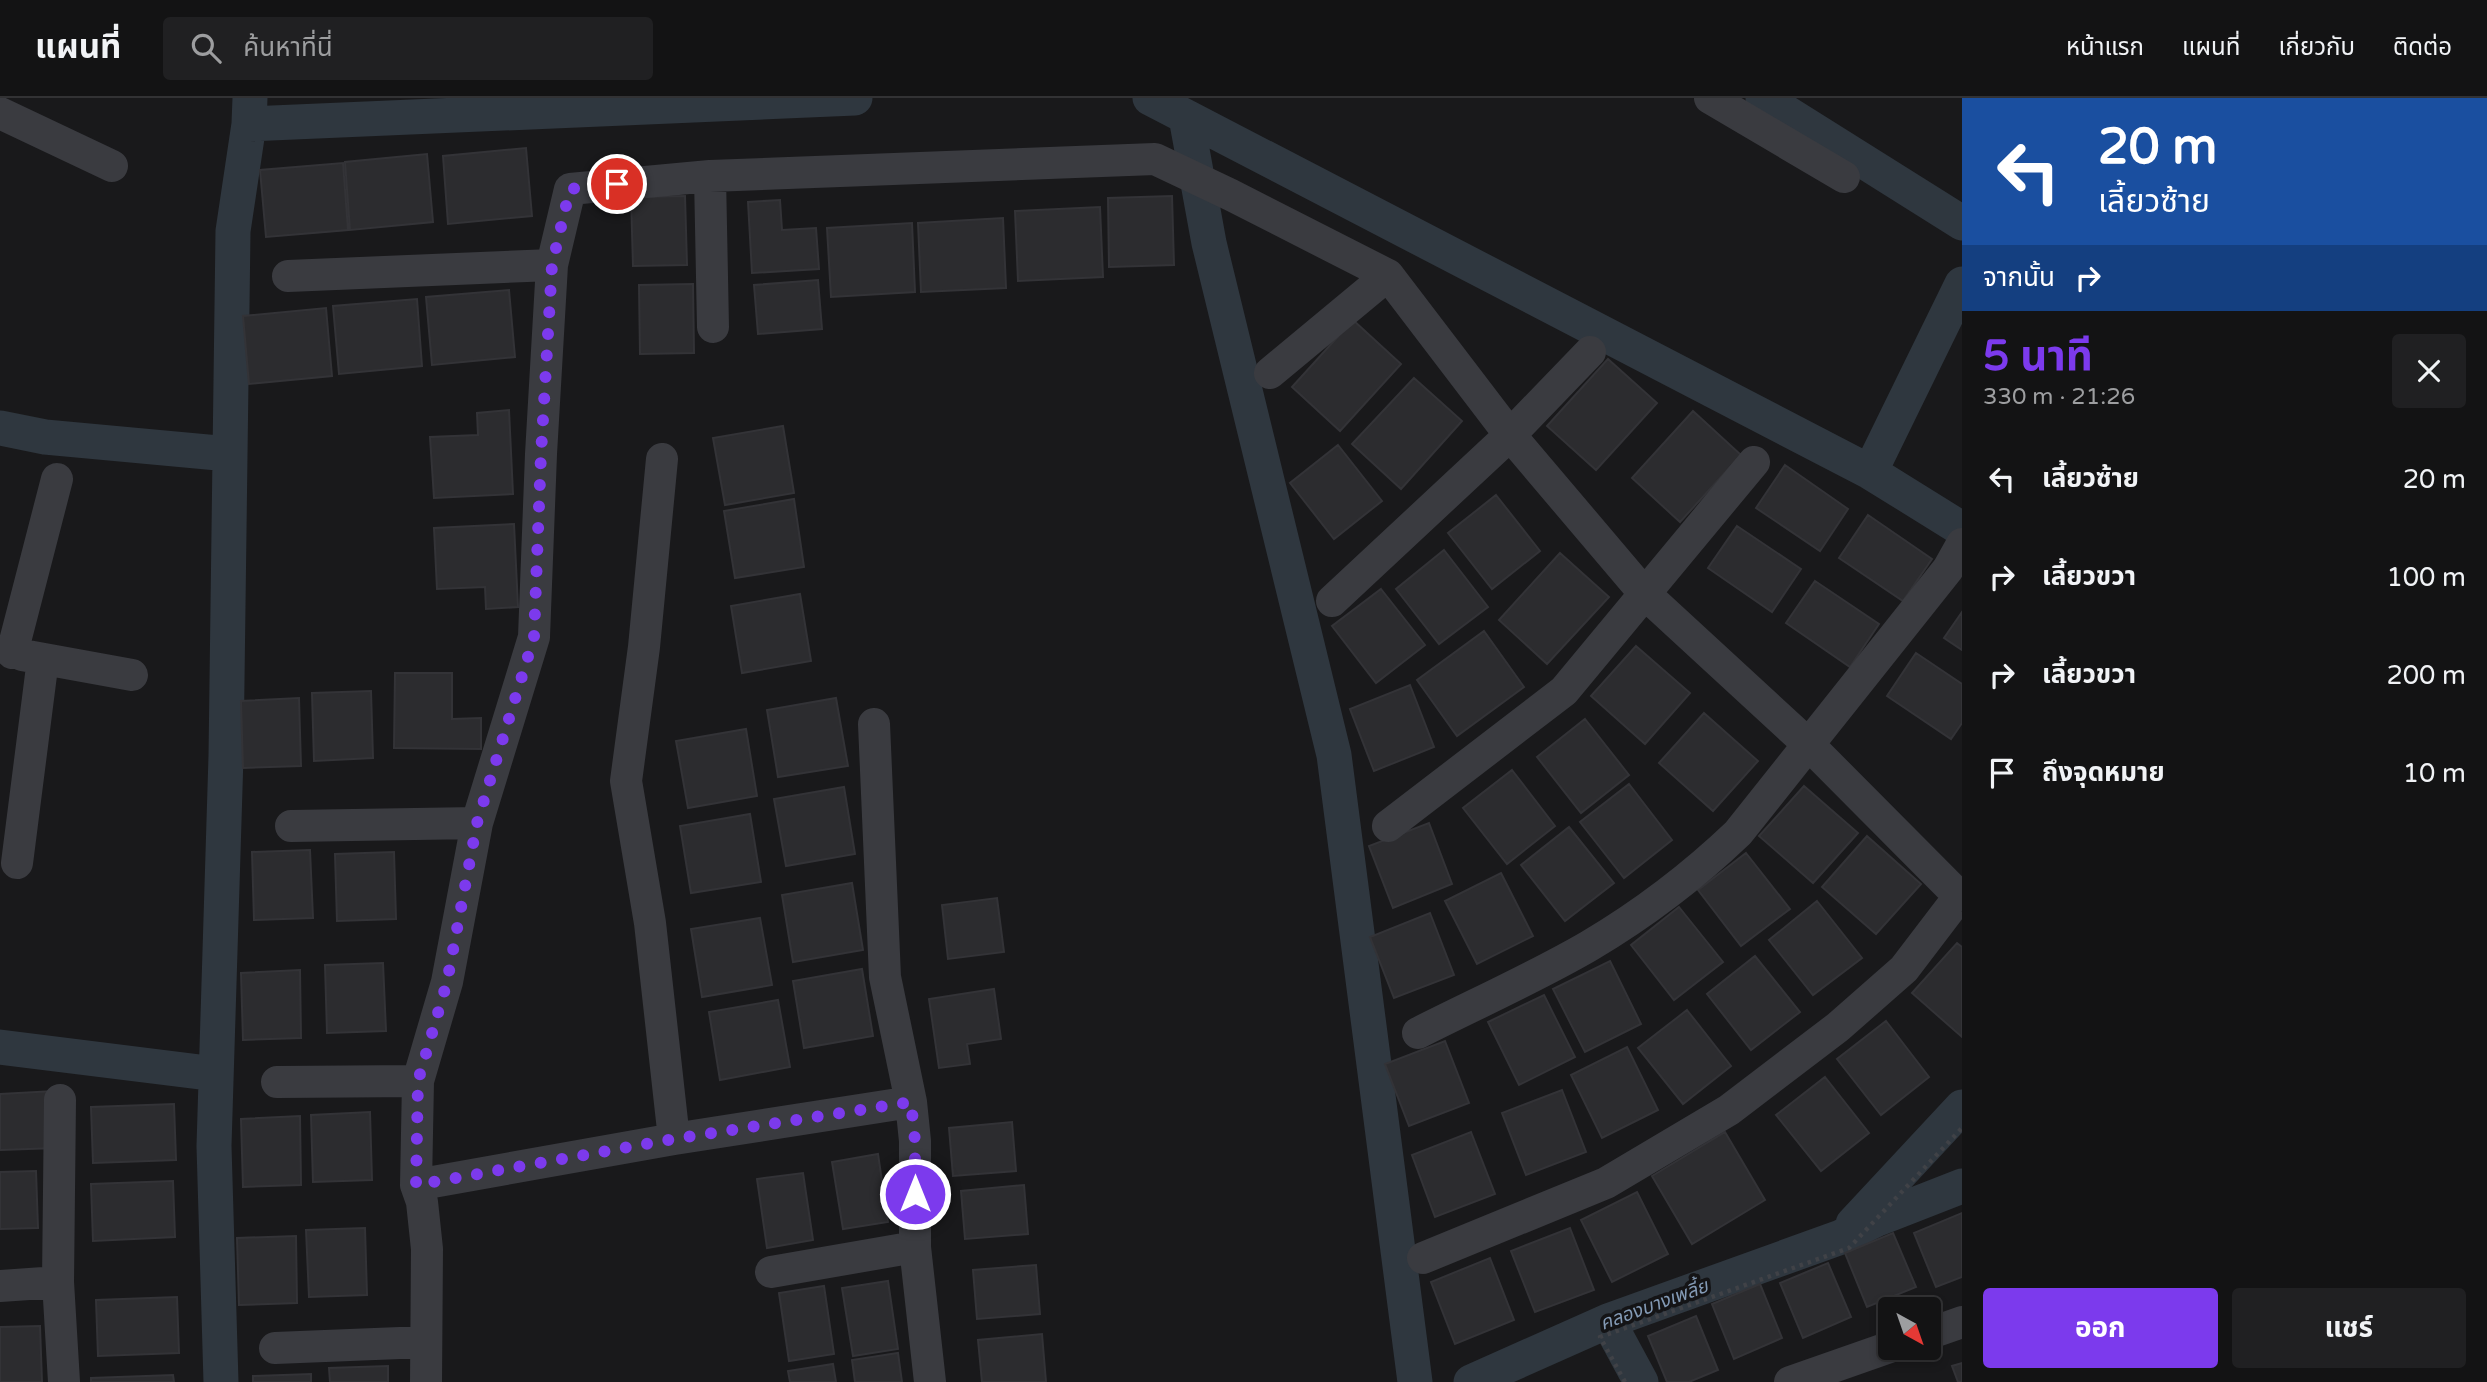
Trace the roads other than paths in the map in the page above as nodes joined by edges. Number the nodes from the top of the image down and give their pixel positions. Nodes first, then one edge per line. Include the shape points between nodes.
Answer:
1 (1710, 98) edge
2 (0, 113) edge
3 (112, 166) dead end
4 (710, 176) junction
5 (1844, 177) dead end
6 (552, 265) junction
7 (1388, 275) junction
8 (288, 276) dead end
9 (713, 327) dead end
10 (1590, 352) dead end
11 (1270, 373) dead end
12 (1510, 435) junction
13 (662, 459) dead end
14 (1754, 462) dead end
15 (57, 479) dead end
16 (1955, 556) edge
17 (1644, 593) junction
18 (1332, 601) dead end
19 (6, 652) edge
20 (43, 659) junction
21 (132, 676) dead end
22 (874, 724) dead end
23 (1808, 744) junction
24 (477, 823) junction
25 (291, 825) dead end
26 (1388, 826) dead end
27 (17, 863) dead end
28 (1960, 894) edge
29 (1418, 1033) dead end
30 (418, 1081) junction
31 (277, 1082) dead end
32 (60, 1100) dead end
33 (911, 1102) junction
34 (674, 1139) junction
35 (419, 1193) junction
36 (915, 1247) junction
37 (1423, 1258) dead end
38 (771, 1272) dead end
39 (58, 1282) junction
40 (0, 1286) edge
41 (1962, 1322) edge
42 (1941, 1329) edge
43 (425, 1342) junction
44 (275, 1348) dead end
45 (1878, 1351) edge
46 (64, 1382) edge
47 (426, 1382) edge
48 (930, 1382) edge
49 (1790, 1382) edge

1 - 5 street
2 - 3 street
4 - 6 street via 570,189
4 - 7 street via 1155,159
4 - 9 street
6 - 8 street
6 - 24 street via 534,637
7 - 11 street
7 - 12 street
10 - 12 street
12 - 17 street
12 - 18 street
13 - 34 street via 626,781 650,923
14 - 17 street
15 - 19 street
16 - 23 street
17 - 23 street
17 - 26 street via 1563,691
19 - 20 street
20 - 21 street
20 - 27 street
22 - 33 street via 885,977
23 - 28 street
23 - 29 street via 1738,833 1661,899 1589,946
24 - 25 street
24 - 30 street via 447,982
28 - 37 street via 1904,969 1838,1027 1729,1110 1606,1183
30 - 31 street
30 - 35 street
32 - 39 street
33 - 34 street
33 - 36 street
34 - 35 street
35 - 43 street via 426,1249
36 - 38 street
36 - 48 street
39 - 40 street
39 - 46 street
41 - 42 street
43 - 44 street
43 - 47 street
45 - 49 street

